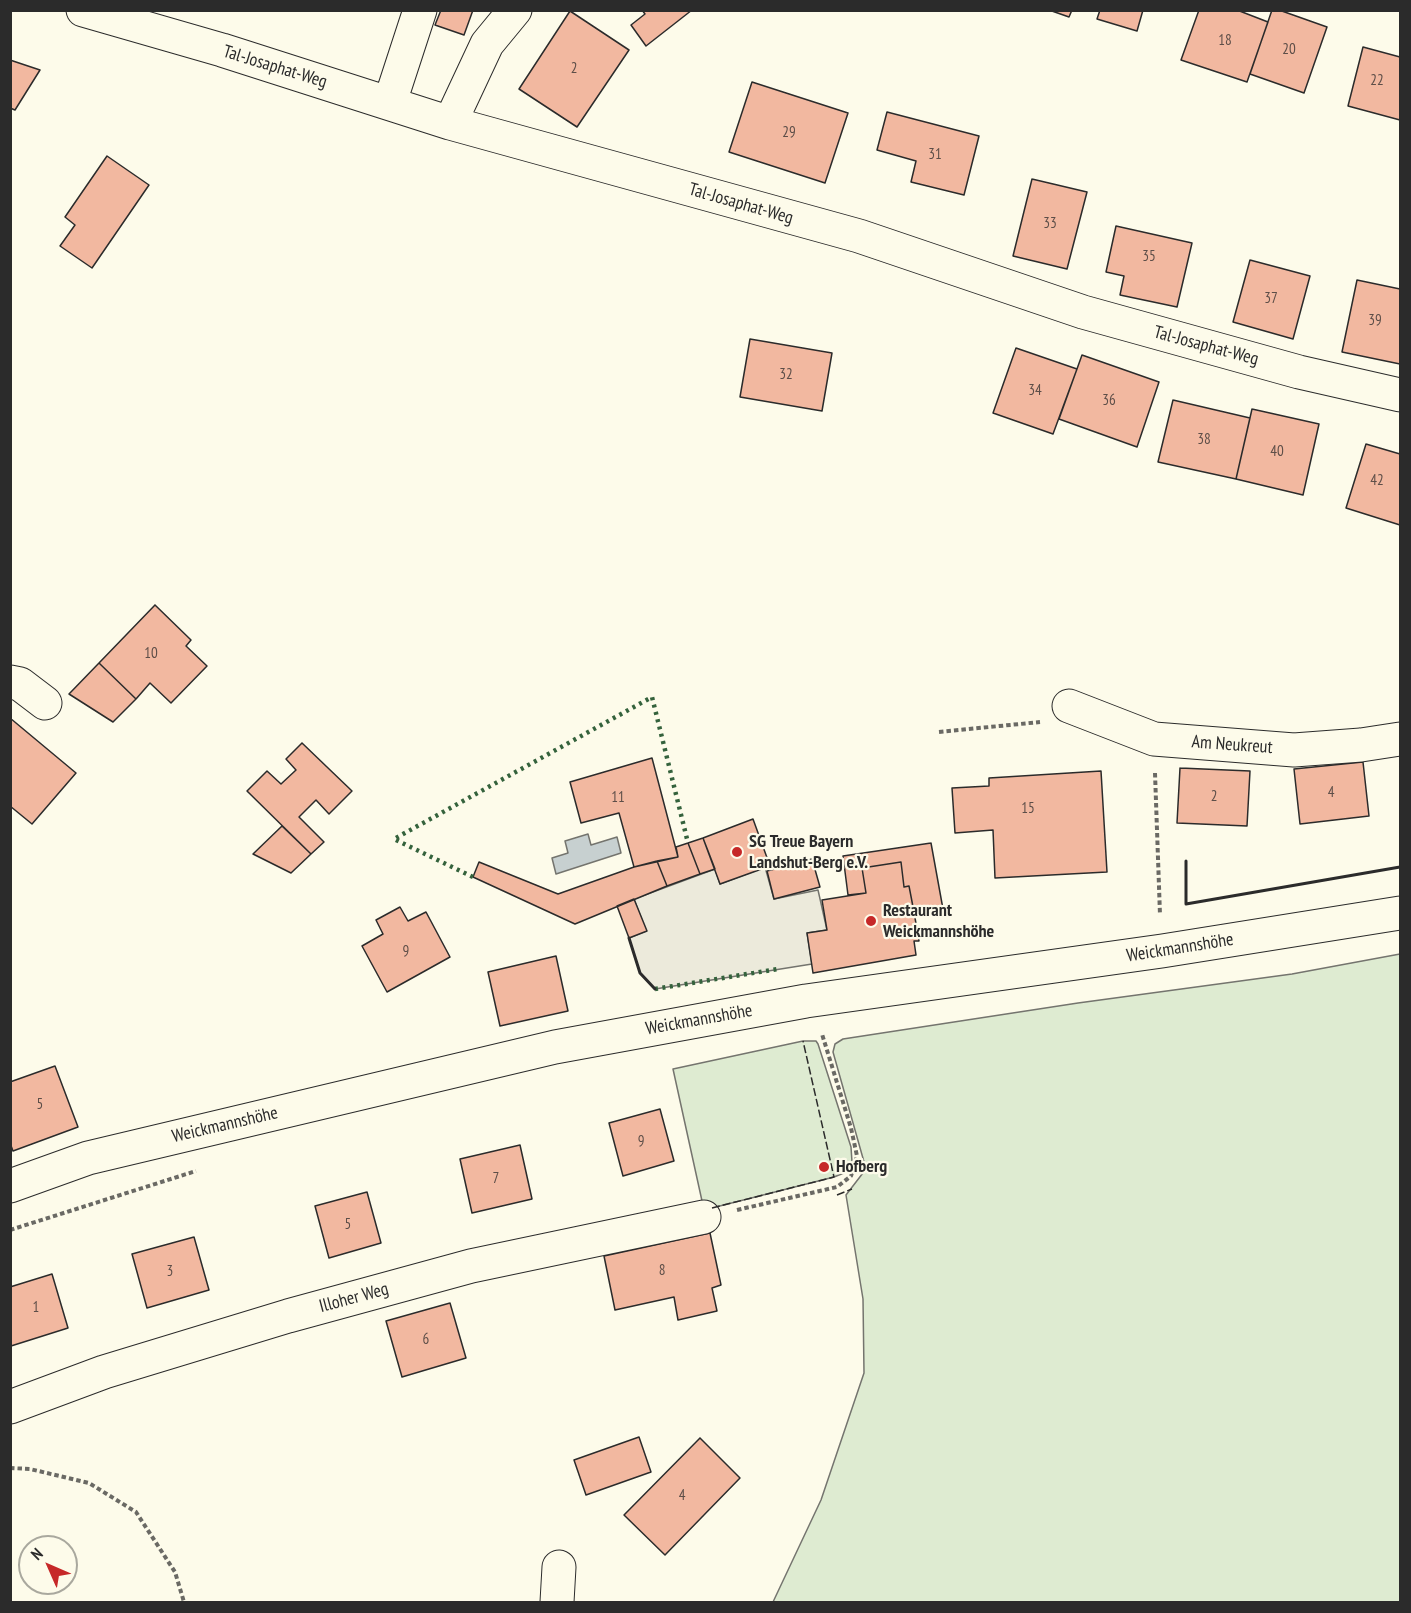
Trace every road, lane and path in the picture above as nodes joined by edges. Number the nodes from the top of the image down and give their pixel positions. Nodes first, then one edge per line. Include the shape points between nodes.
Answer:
1 (82, 10) edge
2 (420, 10) edge
3 (515, 10) edge
4 (390, 102) junction
5 (450, 123) junction
6 (1401, 395) edge
7 (10, 682) edge
8 (45, 703) dead end
9 (1069, 706) joint
10 (939, 732) dead end
11 (1154, 739) junction
12 (1401, 739) edge
13 (1401, 913) edge
14 (1162, 951) junction
15 (806, 1000) junction
16 (833, 1035) dead end
17 (812, 1036) dead end
18 (823, 1036) junction
19 (207, 1168) dead end
20 (10, 1186) edge
21 (704, 1217) joint
22 (10, 1230) edge
23 (10, 1407) edge
24 (10, 1468) edge
25 (560, 1567) dead end
26 (184, 1602) edge
27 (557, 1602) edge

1 - 4 street, Tal-Josaphat-Weg
2 - 4 street
3 - 5 street via 487,44
4 - 5 street, Tal-Josaphat-Weg
5 - 6 street, Tal-Josaphat-Weg via 859,237 1083,312 1299,372
7 - 8 street via 21,684
9 - 10 path via 1045,722
9 - 11 street, Am Neukreut
11 - 12 street, Am Neukreut via 1294,750
11 - 14 path
13 - 14 street, Weickmannshöhe
14 - 15 street, Weickmannshöhe
15 - 18 path
15 - 20 street, Weickmannshöhe via 555,1047 88,1158
16 - 18 path
17 - 18 path
18 - 21 path via 857,1156 851,1176 837,1187
19 - 22 path
21 - 23 street, Illoher Weg via 471,1266 288,1316 104,1372
24 - 26 path via 89,1483 136,1512 175,1572
25 - 27 street

